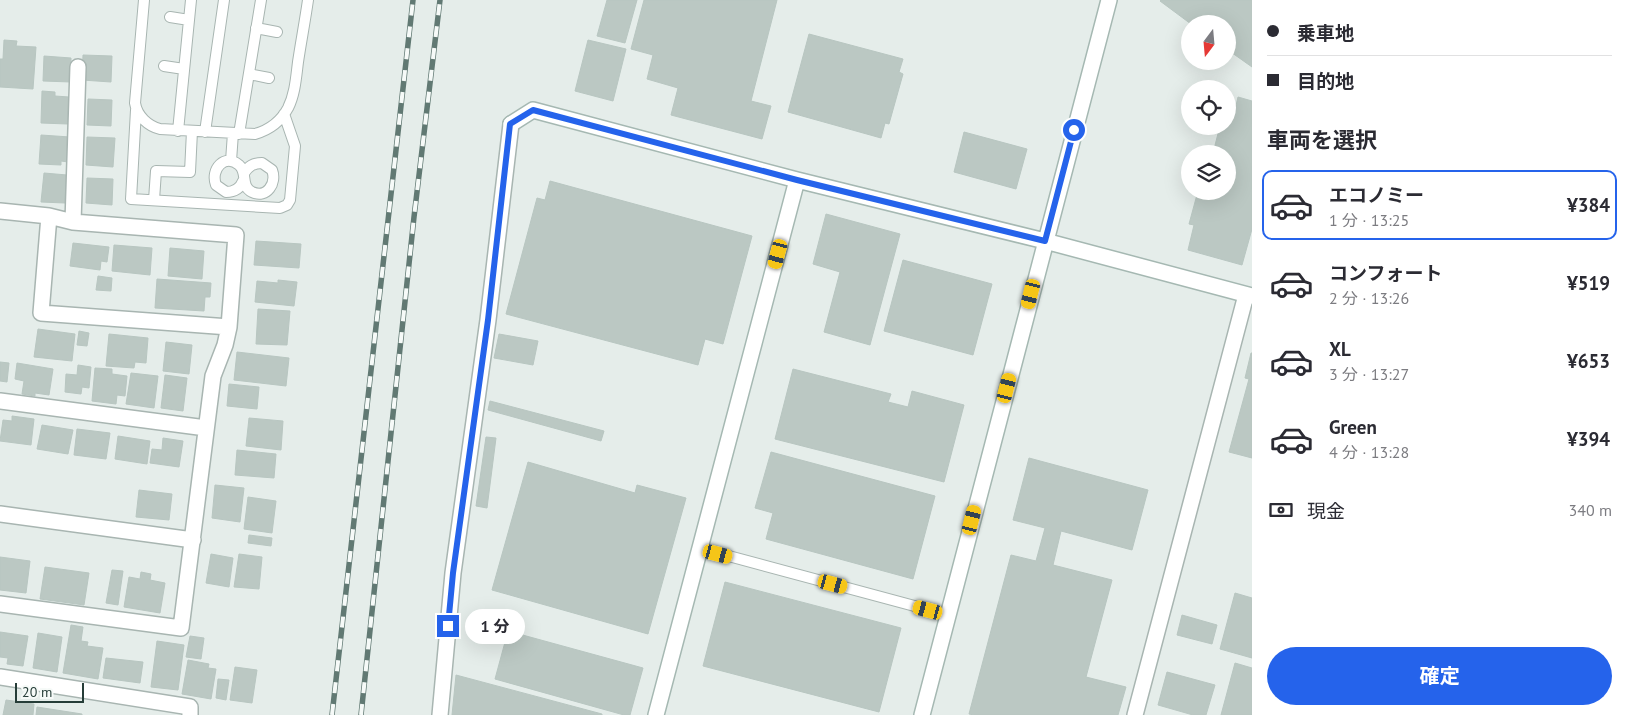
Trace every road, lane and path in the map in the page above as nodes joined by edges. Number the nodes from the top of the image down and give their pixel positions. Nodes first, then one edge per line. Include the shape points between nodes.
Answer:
1 (144, 0) edge
2 (192, 0) edge
3 (224, 0) edge
4 (261, 0) edge
5 (308, 0) edge
6 (1109, 0) edge
7 (170, 17) dead end
8 (190, 20) junction
9 (256, 28) junction
10 (277, 32) dead end
11 (78, 66) dead end
12 (164, 66) dead end
13 (184, 69) junction
14 (249, 74) junction
15 (270, 78) dead end
16 (136, 110) junction
17 (284, 114) junction
18 (178, 131) junction
19 (192, 131) junction
20 (205, 132) junction
21 (236, 133) junction
22 (231, 161) junction
23 (244, 177) junction
24 (274, 178) junction
25 (292, 179) junction
26 (797, 180) junction
27 (154, 200) junction
28 (0, 211) edge
29 (49, 216) junction
30 (73, 222) junction
31 (1045, 241) junction
32 (1249, 295) edge
33 (229, 327) junction
34 (0, 401) edge
35 (206, 428) junction
36 (0, 514) edge
37 (193, 540) junction
38 (700, 548) junction
39 (0, 604) edge
40 (948, 615) junction
41 (0, 677) edge
42 (190, 715) edge
43 (440, 715) edge
44 (656, 715) edge
45 (922, 715) edge
46 (1135, 715) edge

1 - 16 lane
2 - 8 lane
3 - 20 lane
4 - 9 lane
5 - 17 lane via 295,86
6 - 31 street
7 - 8 lane
8 - 13 lane
9 - 10 lane
9 - 14 lane
11 - 30 street
12 - 13 lane
13 - 18 lane
14 - 15 lane
14 - 21 lane
16 - 18 lane via 154,128
16 - 27 lane via 131,199
17 - 21 lane via 273,126 261,132
17 - 25 lane via 295,146
18 - 19 lane
19 - 20 lane
19 - 27 lane via 190,172 156,171
20 - 21 lane
21 - 22 lane
22 - 23 lane via 239,165
22 - 23 lane via 216,168 216,185 231,192 238,188
23 - 24 lane via 250,166 262,163 272,170
23 - 24 lane via 252,192 261,193 272,186
24 - 25 lane
25 - 27 lane via 290,200 280,208
26 - 31 street
26 - 38 street
26 - 43 street via 533,110 510,124 488,320 453,573
28 - 29 street
29 - 30 street
29 - 33 street via 41,313
30 - 33 street via 236,234
31 - 32 street
31 - 40 street
32 - 46 street
33 - 35 street via 213,376
34 - 35 street
35 - 37 street
36 - 37 street
37 - 39 street via 181,628
38 - 40 lane
38 - 44 street
40 - 45 street
41 - 42 street via 190,707

